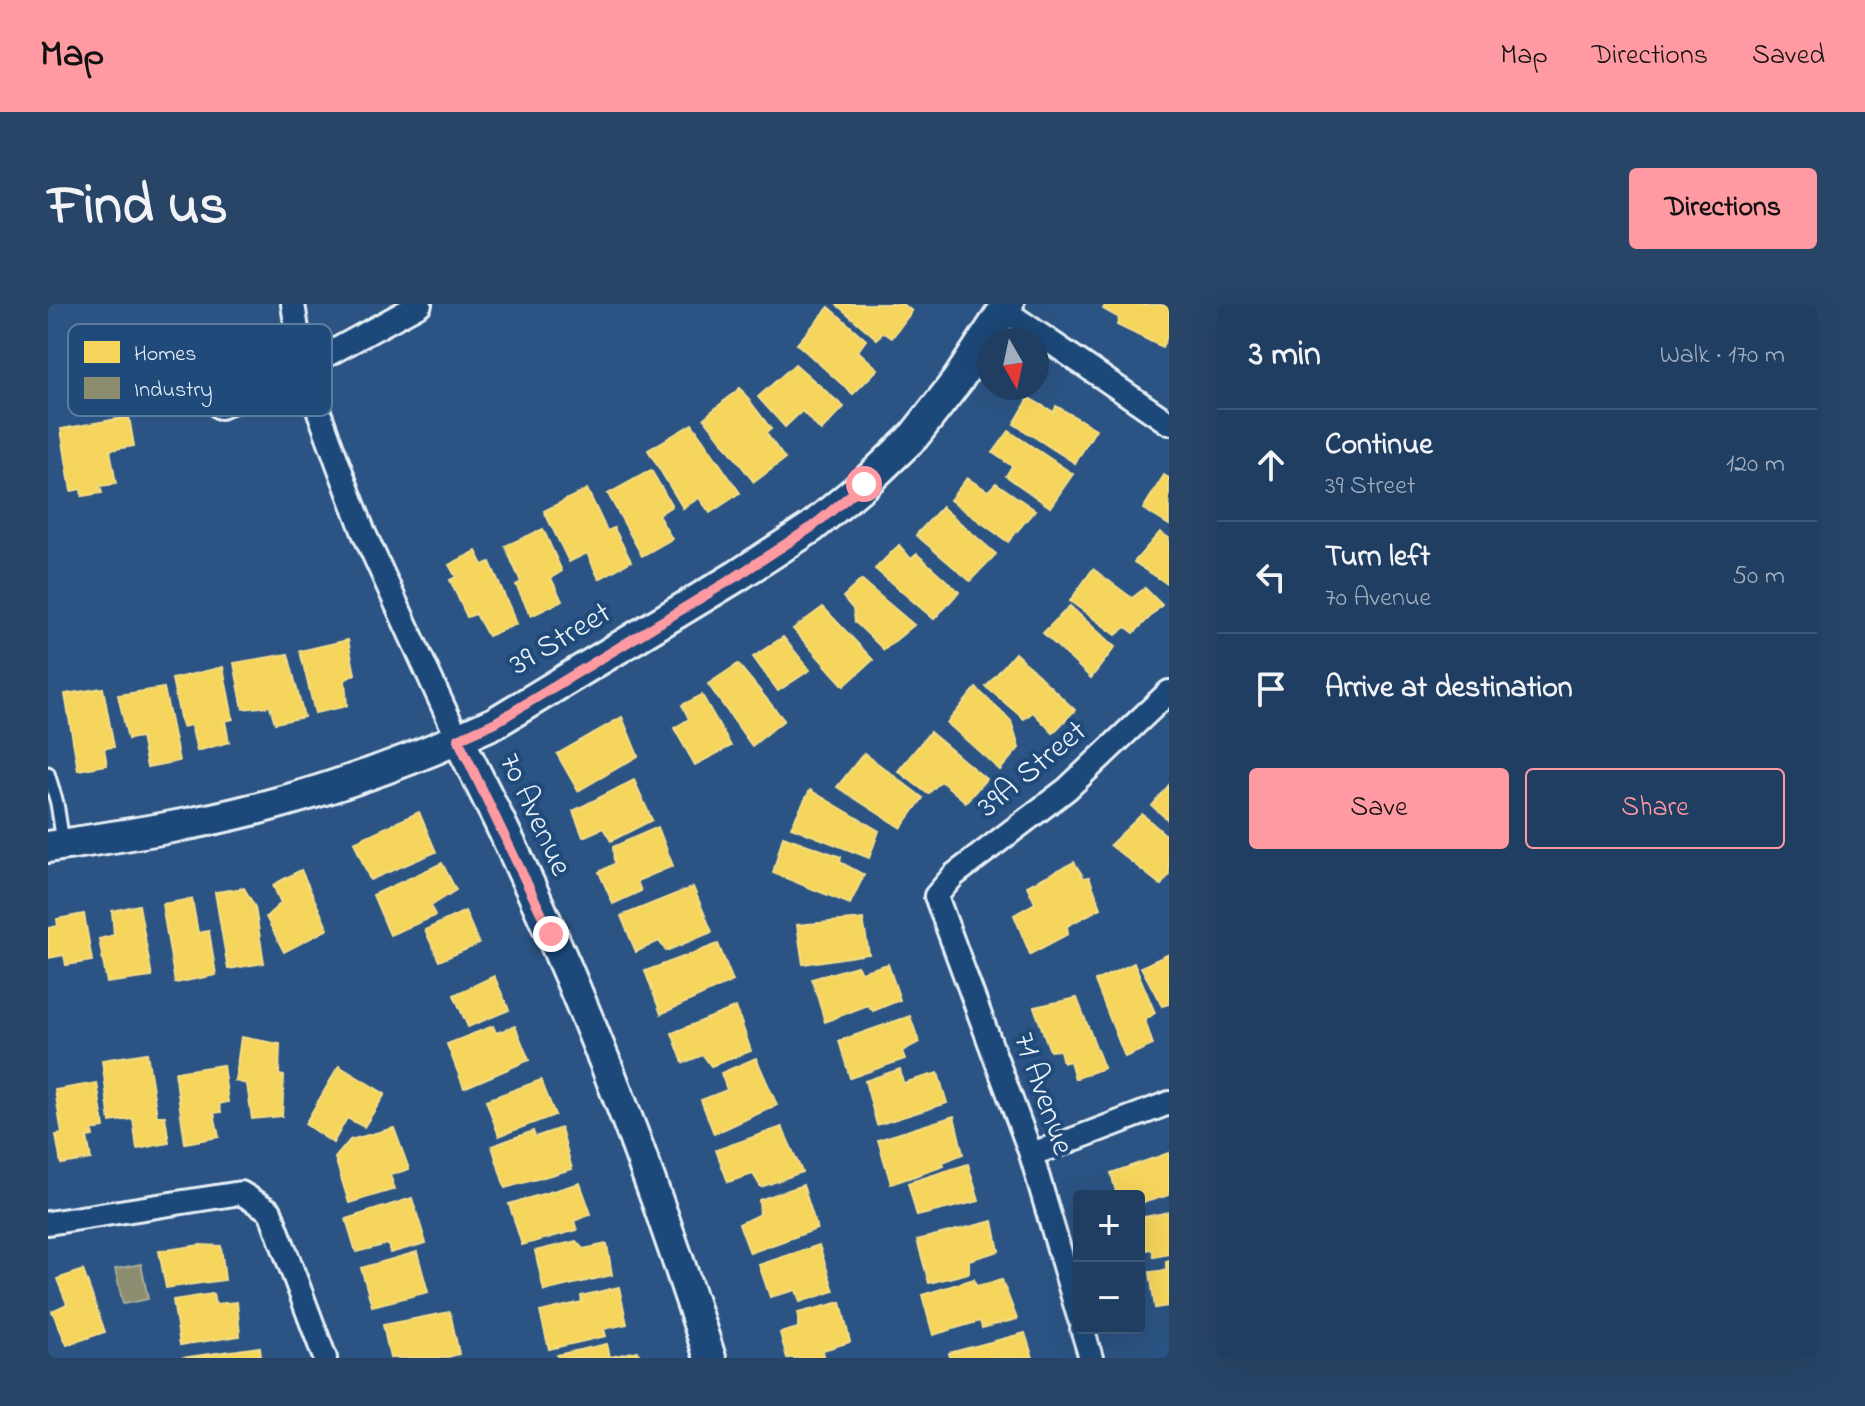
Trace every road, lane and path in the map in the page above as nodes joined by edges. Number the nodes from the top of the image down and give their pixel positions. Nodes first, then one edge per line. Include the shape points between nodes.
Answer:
1 (293, 304) edge
2 (420, 304) edge
3 (1006, 307) edge
4 (296, 324) edge
5 (332, 352) edge
6 (321, 416) edge
7 (1169, 423) edge
8 (1169, 692) edge
9 (458, 739) junction
10 (48, 773) edge
11 (56, 846) edge
12 (936, 896) joint
13 (1169, 1103) edge
14 (1031, 1154) junction
15 (48, 1223) edge
16 (1073, 1297) edge
17 (1084, 1334) edge
18 (325, 1358) edge
19 (710, 1358) edge
20 (1091, 1358) edge

1 - 4 street, 70 Avenue
2 - 5 street
3 - 7 street
3 - 9 street, 39 Street via 914,436 812,527 496,722
6 - 9 street, 70 Avenue via 364,533
8 - 12 street, 39A Street via 1067,789 954,875
9 - 11 street, 39 Street via 257,809
9 - 19 street, 70 Avenue via 591,1031 676,1251
10 - 11 lane via 57,803
12 - 14 street, 71 Avenue
13 - 14 street
14 - 16 street, 71 Avenue
15 - 18 street via 241,1193 270,1211
17 - 20 street

